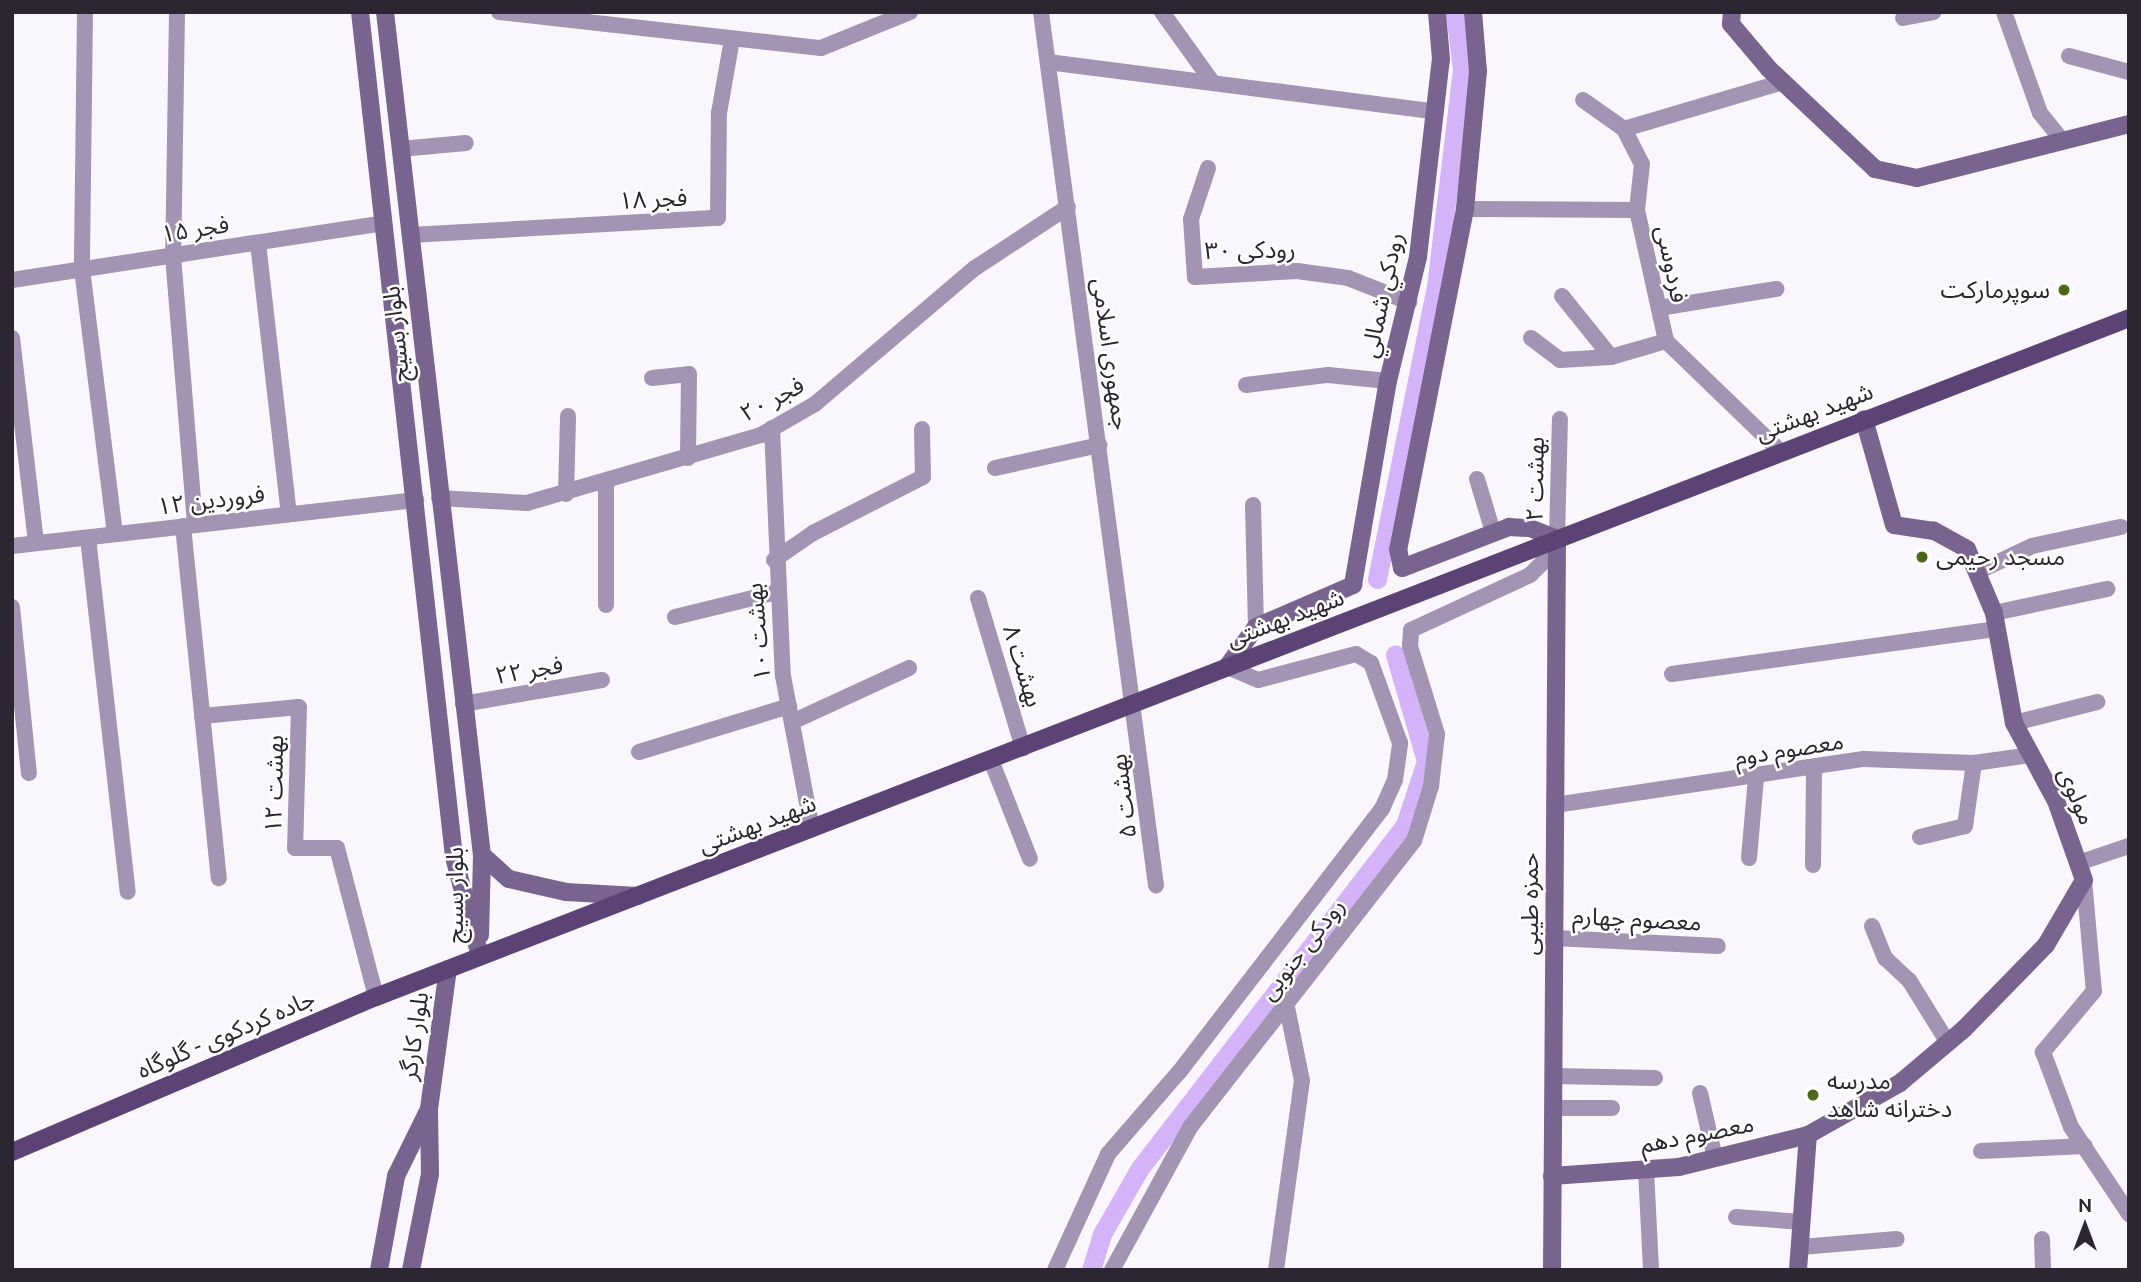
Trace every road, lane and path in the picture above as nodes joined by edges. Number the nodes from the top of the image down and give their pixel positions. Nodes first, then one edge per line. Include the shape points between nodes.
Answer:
1 (85, 12) edge
2 (177, 12) edge
3 (360, 12) edge
4 (385, 12) edge
5 (499, 12) edge
6 (910, 12) edge
7 (1041, 12) edge
8 (1162, 12) edge
9 (1437, 12) edge
10 (1473, 12) edge
11 (1933, 12) edge
12 (2004, 12) edge
13 (1728, 16) edge
14 (1903, 18) dead end
15 (732, 39) junction
16 (2069, 56) dead end
17 (1048, 62) junction
18 (2129, 72) edge
19 (1783, 82) junction
20 (1213, 83) junction
21 (1583, 100) dead end
22 (1436, 112) junction
23 (2129, 124) edge
24 (1624, 129) junction
25 (2062, 140) junction
26 (466, 143) dead end
27 (400, 149) junction
28 (1208, 168) dead end
29 (1068, 206) junction
30 (1465, 209) junction
31 (1637, 210) junction
32 (384, 223) junction
33 (410, 236) junction
34 (258, 243) junction
35 (173, 256) junction
36 (82, 269) junction
37 (12, 280) edge
38 (1776, 289) dead end
39 (1563, 296) dead end
40 (1409, 302) junction
41 (1658, 308) junction
42 (2129, 318) edge
43 (12, 338) edge
44 (1531, 338) dead end
45 (1666, 341) junction
46 (1611, 358) junction
47 (652, 377) dead end
48 (1388, 381) junction
49 (1247, 385) dead end
50 (568, 416) dead end
51 (1560, 419) dead end
52 (1864, 419) junction
53 (772, 428) junction
54 (922, 429) dead end
55 (1100, 445) junction
56 (1780, 451) junction
57 (688, 458) junction
58 (995, 468) dead end
59 (1477, 479) dead end
60 (606, 484) junction
61 (566, 494) junction
62 (439, 498) junction
63 (415, 500) junction
64 (1253, 505) dead end
65 (289, 514) junction
66 (189, 526) junction
67 (2121, 527) dead end
68 (1493, 532) junction
69 (115, 534) junction
70 (88, 538) junction
71 (1557, 539) junction
72 (36, 544) junction
73 (12, 546) edge
74 (774, 560) junction
75 (1977, 572) junction
76 (2107, 589) dead end
77 (777, 592) junction
78 (978, 598) dead end
79 (606, 604) dead end
80 (12, 607) edge
81 (675, 617) dead end
82 (1995, 621) junction
83 (1256, 627) junction
84 (1227, 667) junction
85 (909, 668) dead end
86 (1672, 674) dead end
87 (602, 680) dead end
88 (1134, 702) junction
89 (2097, 702) dead end
90 (463, 704) junction
91 (790, 714) junction
92 (202, 716) junction
93 (2014, 723) junction
94 (1023, 748) junction
95 (639, 752) dead end
96 (2031, 755) junction
97 (991, 760) junction
98 (1974, 763) junction
99 (1814, 768) junction
100 (29, 772) dead end
101 (1756, 778) junction
102 (1555, 805) junction
103 (812, 829) junction
104 (1920, 837) dead end
105 (2129, 846) edge
106 (482, 855) junction
107 (1749, 858) dead end
108 (1030, 859) dead end
109 (1813, 865) dead end
110 (2081, 871) junction
111 (219, 878) dead end
112 (1156, 885) dead end
113 (128, 892) dead end
114 (638, 896) junction
115 (1872, 926) dead end
116 (1554, 939) junction
117 (1718, 946) dead end
118 (480, 956) junction
119 (454, 967) junction
120 (376, 997) junction
121 (1287, 1007) junction
122 (1948, 1043) junction
123 (1553, 1076) junction
124 (1655, 1078) dead end
125 (1700, 1093) dead end
126 (1553, 1108) junction
127 (1612, 1108) dead end
128 (429, 1110) junction
129 (1808, 1135) junction
130 (2085, 1146) junction
131 (14, 1148) edge
132 (1981, 1151) dead end
133 (1715, 1158) junction
134 (1646, 1170) junction
135 (1552, 1176) junction
136 (2123, 1189) edge
137 (2129, 1214) edge
138 (1736, 1217) dead end
139 (1802, 1222) junction
140 (1896, 1239) dead end
141 (2042, 1239) dead end
142 (1801, 1247) junction
143 (379, 1270) edge
144 (411, 1270) edge
145 (1055, 1270) edge
146 (1112, 1270) edge
147 (1276, 1270) edge
148 (1552, 1270) edge
149 (1651, 1270) edge
150 (1798, 1270) edge
151 (2043, 1270) edge

1 - 36 street
2 - 35 street
3 - 32 street, بلوار بسیج
4 - 27 street, بلوار بسیج
5 - 15 street
6 - 15 street via 821,48
7 - 17 street, جمهوری اسلامی
8 - 20 street
9 - 22 street, رودکي شمالي
10 - 30 street via 1478,71
11 - 14 street
12 - 25 street via 2040,113
13 - 19 street
15 - 33 street, فجر ۱۸ via 719,113 718,218
16 - 18 street
17 - 20 street
17 - 29 street, جمهوری اسلامی
19 - 24 street
19 - 25 street via 1875,169 1917,178
20 - 22 street
21 - 24 street
22 - 40 street, رودکي شمالي
23 - 25 street
24 - 31 street via 1642,164
26 - 27 street
27 - 33 street, بلوار بسیج
28 - 40 street, رودکی ۳۰ via 1191,219 1195,277 1297,271 1348,278
29 - 53 street, فجر ۲۰ via 975,268 816,404
29 - 55 street, جمهوری اسلامی
30 - 31 street, فردوسی
30 - 68 street via 1404,500 1398,549 1402,568
31 - 41 street, فردوسی
32 - 34 street, فجر ۱۵
32 - 63 street, بلوار بسیج
33 - 62 street, بلوار بسیج
34 - 35 street, فجر ۱۵
34 - 65 street
35 - 36 street, فجر ۱۵
35 - 66 street
36 - 37 street, فجر ۱۵
36 - 69 street
38 - 41 street
39 - 46 street
40 - 48 street, رودکي شمالي
41 - 45 street, فردوسی
42 - 52 main road, شهید بهشتی
43 - 72 street
44 - 46 street via 1560,360
45 - 46 street
45 - 56 street, فردوسی
47 - 57 street via 689,374
48 - 49 street via 1328,375
48 - 83 street, رودکي شمالي via 1353,585
50 - 61 street
51 - 71 street, بهشت ۲
52 - 56 main road, شهید بهشتی
52 - 75 street, مولوی via 1894,525 1934,531 1967,549
53 - 57 street, فجر ۲۰
53 - 74 street, بهشت ۱۰
54 - 74 street via 923,477
55 - 58 street
55 - 88 street, جمهوری اسلامی
56 - 71 main road, شهید بهشتی
57 - 60 street, فجر ۲۰
59 - 68 street
60 - 61 street, فجر ۲۰
60 - 79 street
61 - 62 street, فجر ۲۰ via 527,503
62 - 63 street
62 - 90 street, بلوار بسیج
63 - 65 street, ۱۲ فروردین
63 - 118 street, بلوار بسیج via 454,858
64 - 83 street
65 - 66 street, ۱۲ فروردین
66 - 69 street, ۱۲ فروردین
66 - 92 street
67 - 75 street via 2032,545
68 - 71 street via 1520,526
69 - 70 street, ۱۲ فروردین
70 - 72 street, ۱۲ فروردین
70 - 113 street
71 - 84 main road, شهید بهشتی
71 - 102 street, حمزه طیبی
71 - 121 street, رودکی جنوبی via 1530,575 1412,630 1410,646 1437,734 1431,786 1414,841
72 - 73 street, ۱۲ فروردین
74 - 77 street, بهشت ۱۰
75 - 82 street, مولوی
76 - 82 street
77 - 81 street
77 - 91 street, بهشت ۱۰
78 - 94 street, بهشت ۸
80 - 100 street
82 - 86 street
82 - 93 street, مولوی
83 - 84 street
84 - 88 main road, شهید بهشتی
84 - 145 street, رودکی جنوبی via 1258,680 1356,654 1371,663 1400,743 1382,809 1180,1071 1108,1154
85 - 91 street
87 - 90 street, فجر ۲۲
88 - 94 main road, شهید بهشتی
88 - 112 street, بهشت ۵
89 - 93 street
90 - 106 street, بلوار بسیج
91 - 95 street
91 - 103 street, بهشت ۱۰
92 - 111 street
92 - 120 street, بهشت ۱۲ via 299,707 295,848 337,848
93 - 96 street, مولوی
94 - 97 main road, شهید بهشتی
96 - 98 street, معصوم دوم
96 - 110 street, مولوی
97 - 103 main road, شهید بهشتی
97 - 108 street
98 - 99 street, معصوم دوم via 1930,757
98 - 104 street via 1965,827
99 - 101 street, معصوم دوم
99 - 109 street
101 - 102 street, معصوم دوم
101 - 107 street
102 - 116 street, حمزه طیبی
103 - 114 main road, شهید بهشتی
105 - 110 street
106 - 114 street via 509,879 566,892
106 - 118 street, بلوار بسیج
110 - 122 street via 2046,945
110 - 130 street via 2094,991 2043,1052
114 - 118 main road, شهید بهشتی
115 - 122 street via 1885,958 1909,980
116 - 117 street, معصوم چهارم
116 - 123 street, حمزه طیبی
118 - 119 main road, شهید بهشتی
119 - 120 main road, جاده کردکوی - گلوگاه
119 - 128 street, بلوار کارگر
120 - 131 main road, جاده کردکوی - گلوگاه
121 - 146 street, رودکی جنوبی via 1191,1126
121 - 147 street via 1302,1082
122 - 129 street via 1900,1083
123 - 124 street
123 - 126 street, حمزه طیبی
125 - 133 street
126 - 127 street
126 - 135 street, حمزه طیبی
128 - 143 street, بلوار کارگر via 396,1176
128 - 144 street, بلوار کارگر via 430,1174
129 - 133 street, معصوم دهم
129 - 139 street
130 - 132 street
130 - 136 street
133 - 134 street, معصوم دهم
134 - 135 street, معصوم دهم
134 - 149 street
135 - 148 street, حمزه طیبی
136 - 137 street
138 - 139 street
139 - 142 street
140 - 142 street
141 - 151 street
142 - 150 street

